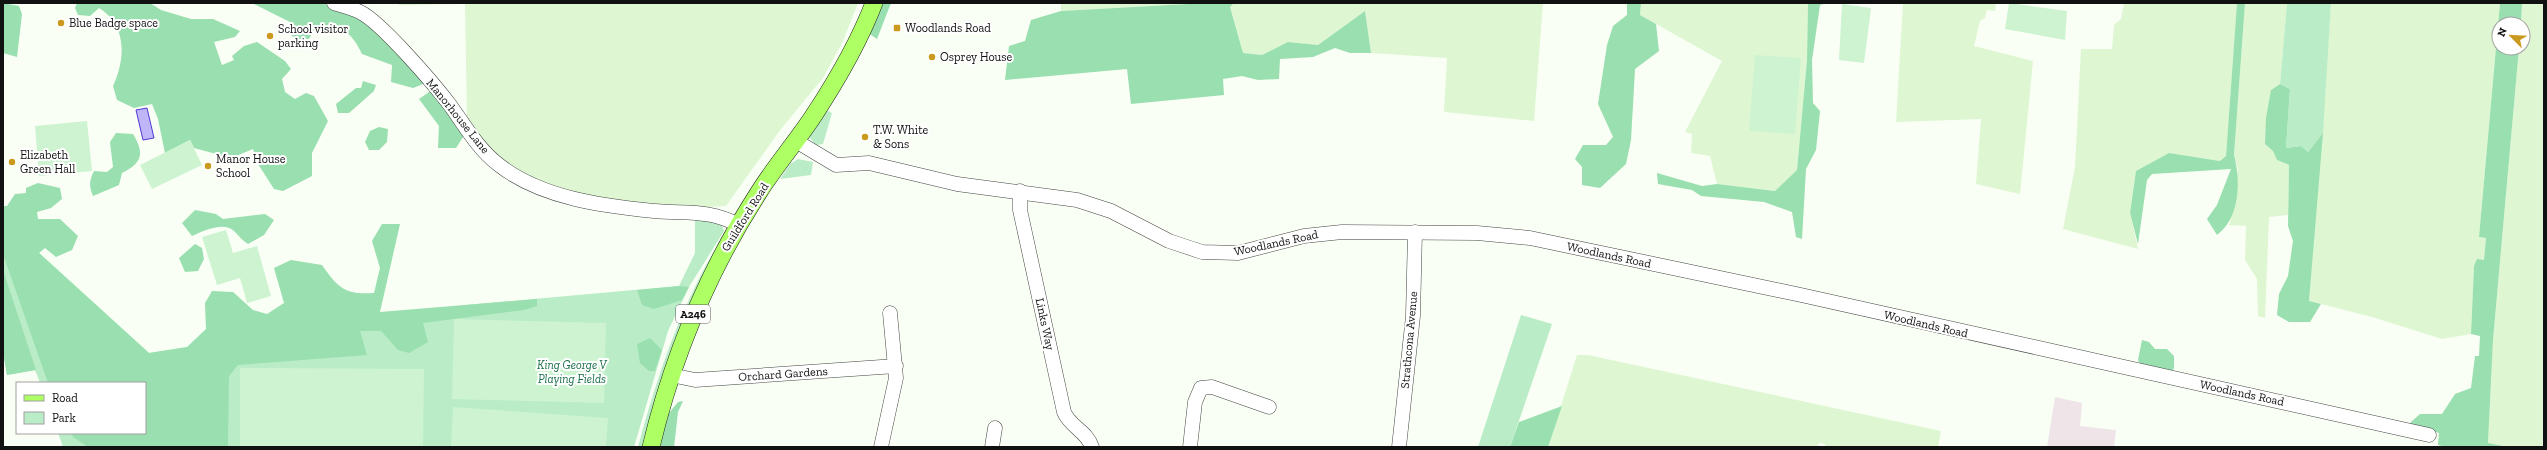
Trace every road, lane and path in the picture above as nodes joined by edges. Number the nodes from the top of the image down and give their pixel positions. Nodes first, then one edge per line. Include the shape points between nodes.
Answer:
1 (334, 3) edge
2 (874, 3) edge
3 (796, 141) junction
4 (1020, 191) junction
5 (739, 225) junction
6 (1415, 232) junction
7 (890, 313) dead end
8 (896, 366) junction
9 (671, 374) junction
10 (1269, 407) dead end
11 (995, 428) dead end
12 (2429, 435) dead end
13 (651, 447) edge
14 (880, 447) edge
15 (992, 447) edge
16 (1092, 447) edge
17 (1190, 447) edge
18 (1399, 447) edge

1 - 5 street, Manorhouse Lane via 360,12 373,20 432,83 476,142 499,165 513,174 553,192 613,206 712,214
2 - 3 main road, Guildford Road / A246 via 841,71
3 - 4 street, Woodlands Road via 836,165 869,164 957,184
3 - 5 main road, Guildford Road / A246
4 - 6 street, Woodlands Road via 1094,204 1179,246 1212,253 1238,253 1320,233
4 - 16 street, Links Way via 1020,210 1064,412 1087,436
5 - 9 main road, Guildford Road / A246 via 716,265 693,315
6 - 12 street, Woodlands Road via 1477,233 1530,238 1801,295
6 - 18 street, Strathcona Avenue via 1413,316
7 - 8 street
8 - 9 street, Orchard Gardens via 695,380
8 - 14 street via 893,393
9 - 13 main road, Guildford Road / A246
10 - 17 street via 1212,387 1201,388 1195,402
11 - 15 street

